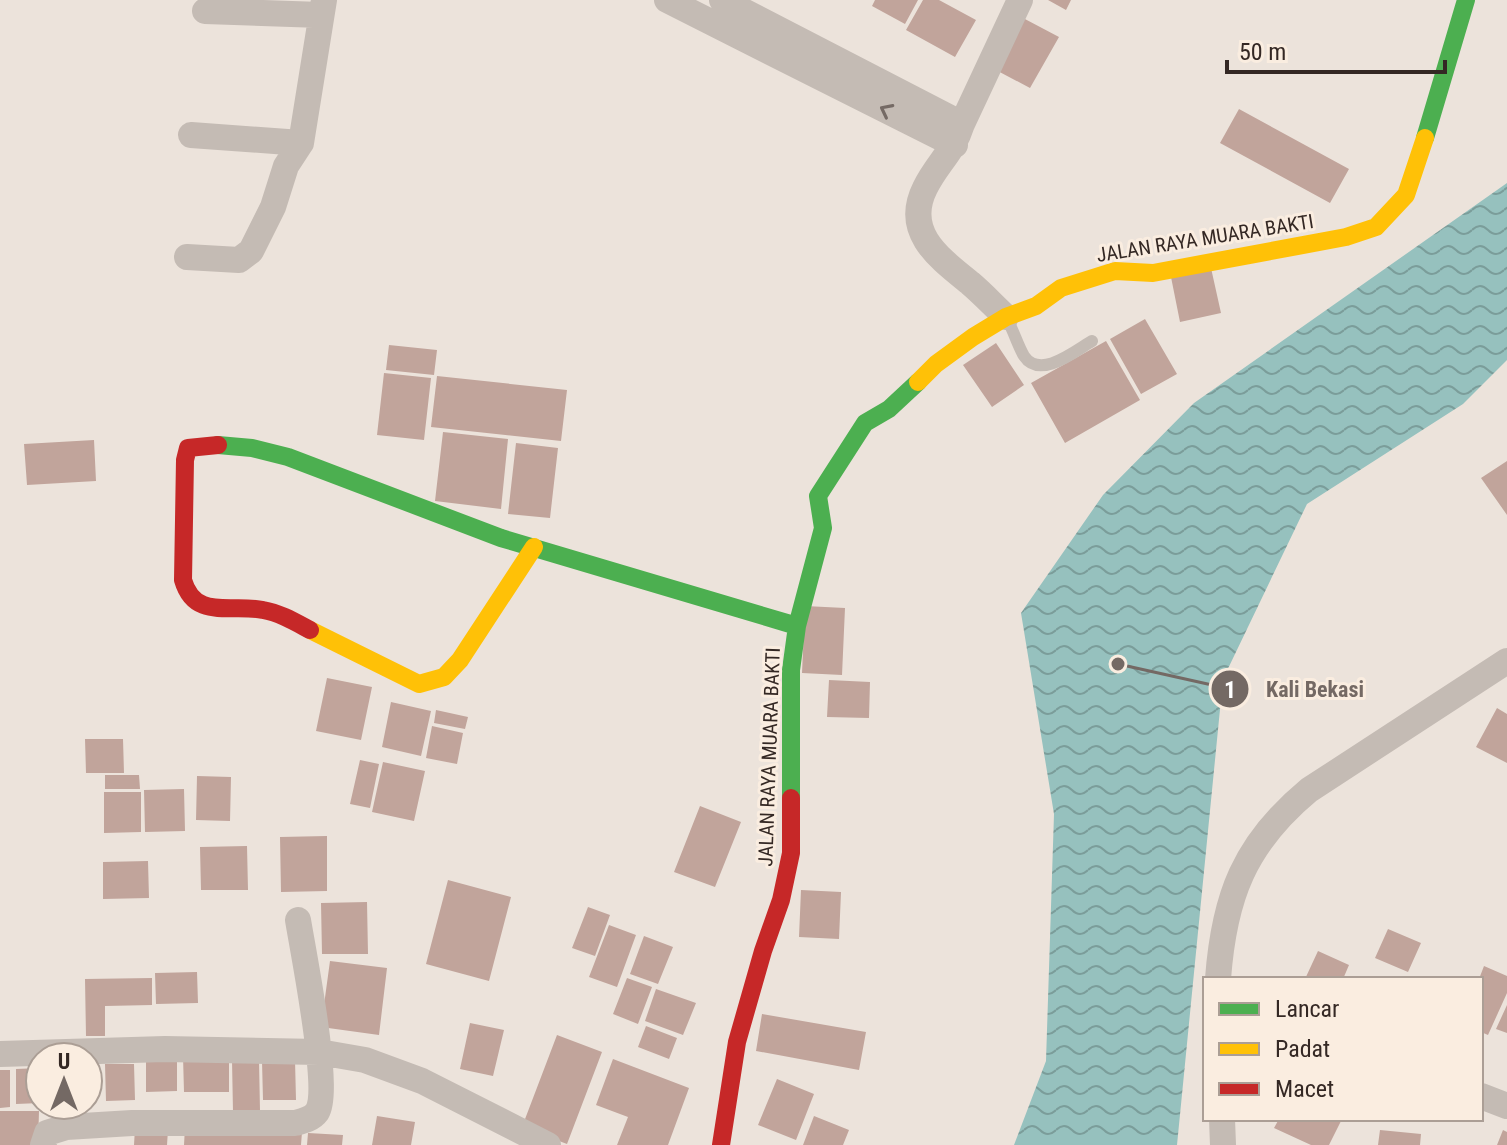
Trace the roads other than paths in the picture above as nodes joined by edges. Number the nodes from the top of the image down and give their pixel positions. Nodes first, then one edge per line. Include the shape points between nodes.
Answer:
1 (667, 0) edge
2 (722, 0) edge
3 (1020, 0) edge
4 (1466, 0) edge
5 (323, 7) edge
6 (205, 11) dead end
7 (792, 50) junction
8 (191, 135) dead end
9 (959, 135) junction
10 (301, 143) junction
11 (187, 257) dead end
12 (1006, 317) junction
13 (1092, 341) dead end
14 (534, 547) junction
15 (797, 626) junction
16 (1507, 661) edge
17 (298, 920) dead end
18 (1218, 977) edge
19 (319, 1052) junction
20 (0, 1054) edge
21 (1483, 1097) edge
22 (1507, 1106) edge
23 (1222, 1121) edge
24 (43, 1145) edge
25 (548, 1145) edge
26 (721, 1145) edge
27 (1223, 1145) edge

1 - 7 street
2 - 7 street
3 - 9 street
4 - 12 main road, JALAN RAYA MUARA BAKTI via 1406,195 1376,227 1153,273 1115,271 1061,288 1036,306
5 - 6 street
5 - 10 street
7 - 9 street
8 - 10 street
9 - 12 street via 916,211 927,243 946,266
10 - 11 street via 251,251 239,260
12 - 13 lane via 1033,365 1043,367
12 - 15 main road, JALAN RAYA MUARA BAKTI via 936,364 889,409 865,423 818,496 823,528
14 - 14 main road via 265,451 224,444 188,448 183,580 190,602 275,614 419,684 444,677 460,660
14 - 15 main road
15 - 26 main road, JALAN RAYA MUARA BAKTI via 791,670 791,853 737,1042
16 - 18 street via 1289,807 1246,863 1235,887 1223,929
17 - 19 street
19 - 20 street
19 - 24 street via 319,1104 308,1119 66,1127 47,1133
19 - 25 street via 365,1060 422,1081
21 - 22 street
23 - 27 street

